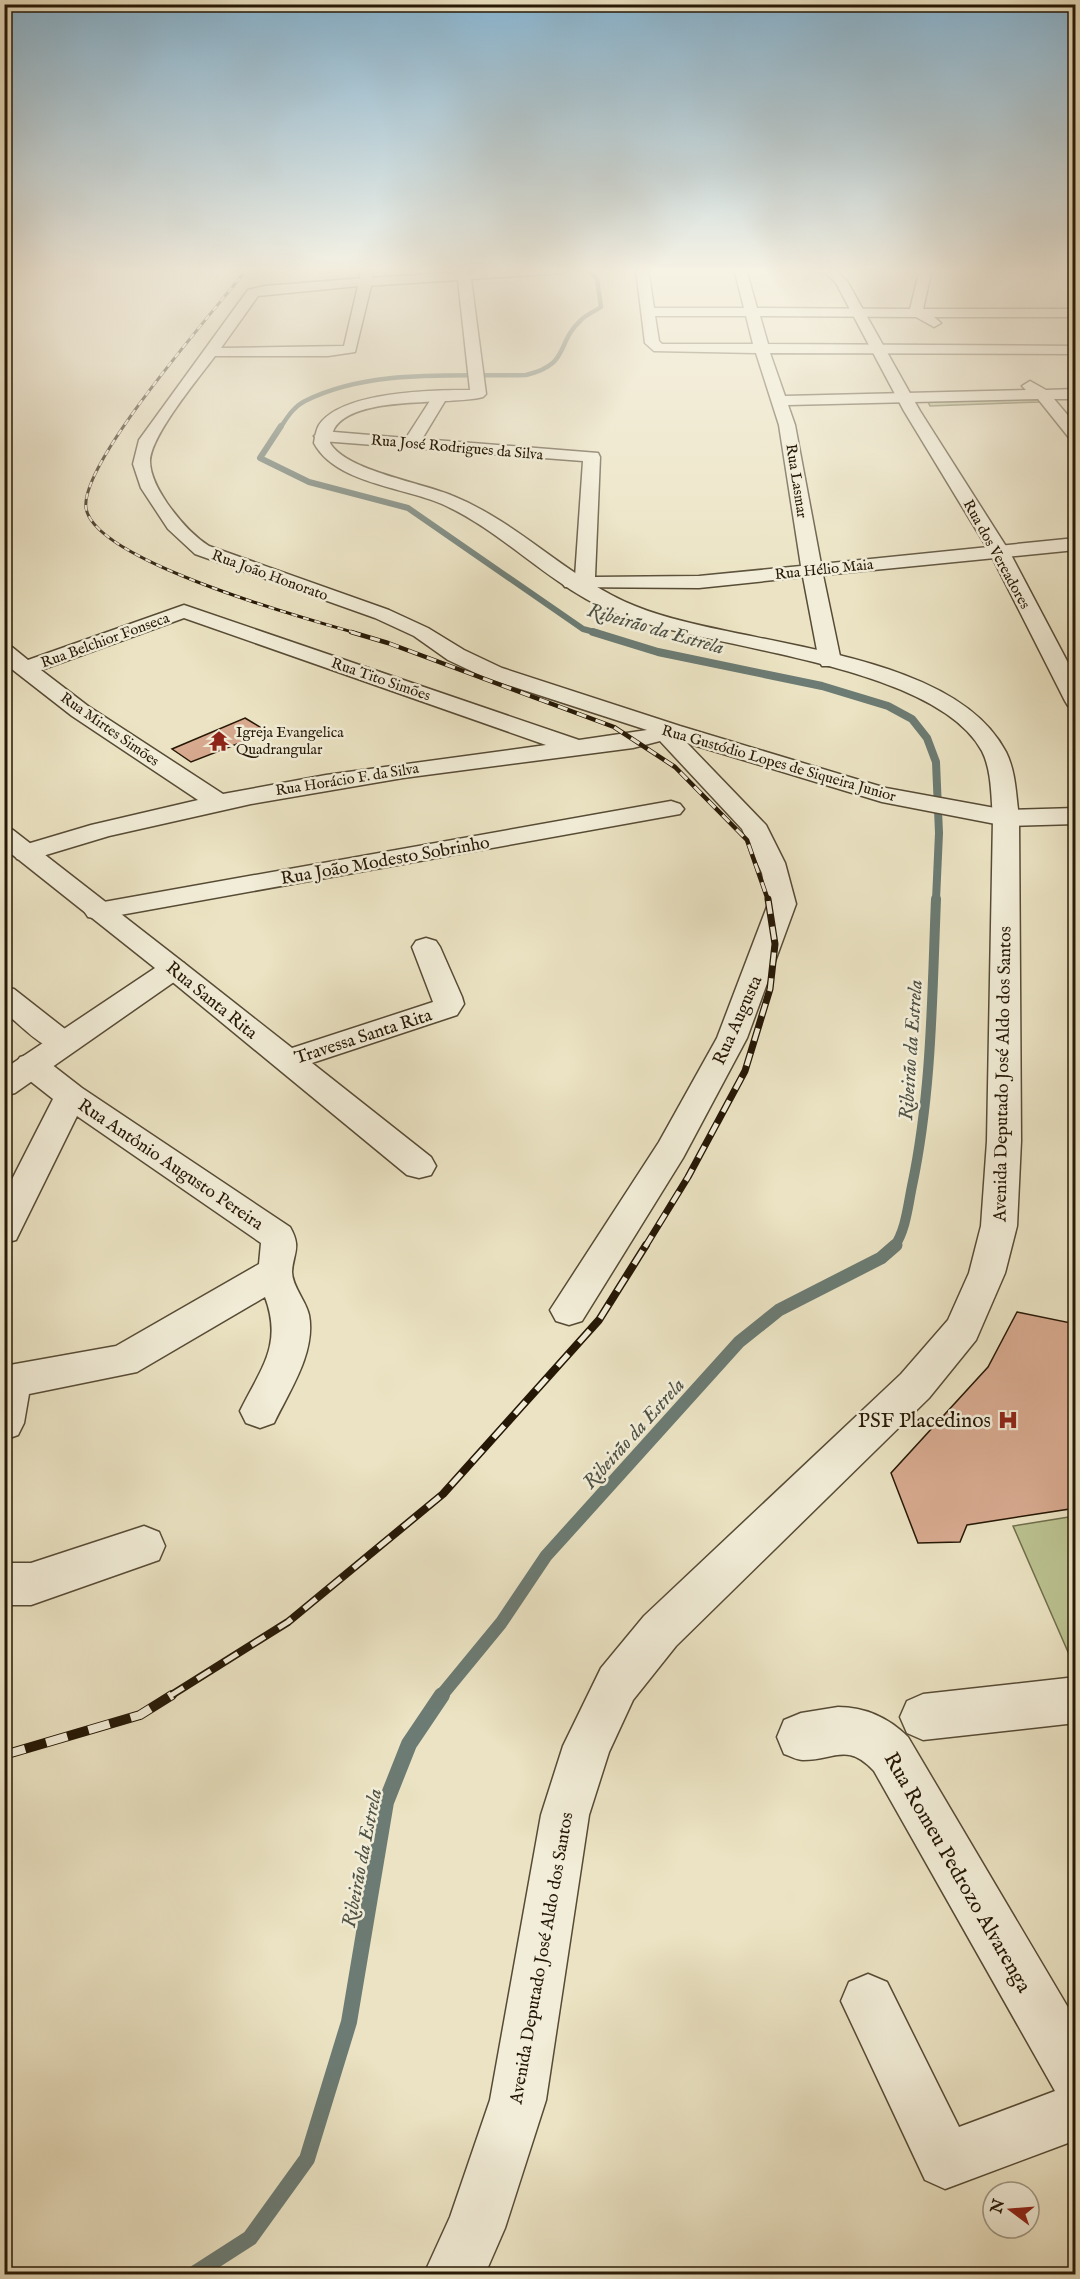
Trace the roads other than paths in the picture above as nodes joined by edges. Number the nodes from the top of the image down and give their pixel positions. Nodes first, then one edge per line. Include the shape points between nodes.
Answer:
1 (194, 375) edge
2 (475, 375) edge
3 (771, 375) edge
4 (892, 375) edge
5 (1014, 375) dead end
6 (1076, 394) edge
7 (440, 396) junction
8 (1046, 400) junction
9 (780, 401) junction
10 (908, 403) junction
11 (322, 436) junction
12 (1076, 436) edge
13 (411, 443) junction
14 (1076, 544) edge
15 (999, 551) junction
16 (812, 571) junction
17 (579, 582) junction
18 (184, 611) joint
19 (4, 651) edge
20 (830, 661) junction
21 (26, 668) junction
22 (1076, 701) edge
23 (624, 716) joint
24 (672, 731) junction
25 (577, 748) junction
26 (218, 802) junction
27 (671, 809) dead end
28 (997, 816) junction
29 (1076, 816) edge
30 (4, 835) edge
31 (27, 853) junction
32 (98, 911) junction
33 (426, 947) dead end
34 (174, 969) junction
35 (4, 996) edge
36 (63, 1043) junction
37 (286, 1061) junction
38 (18, 1075) edge
39 (71, 1096) junction
40 (419, 1166) dead end
41 (4, 1230) edge
42 (274, 1273) junction
43 (569, 1310) dead end
44 (8, 1383) edge
45 (260, 1411) dead end
46 (4, 1423) edge
47 (144, 1546) dead end
48 (4, 1584) edge
49 (1076, 1700) edge
50 (923, 1717) dead end
51 (801, 1737) dead end
52 (868, 2001) dead end
53 (1076, 2074) edge
54 (1076, 2112) edge
55 (454, 2274) edge

1 - 23 street, Rua João Honorato via 147,440 141,464 150,490 194,546 382,614 494,673
2 - 7 street via 478,394
3 - 9 street, Rua Lasmar
4 - 10 street, Rua dos Vereadores
5 - 8 street
6 - 8 street
7 - 11 street via 363,406 332,422
7 - 13 street
8 - 10 street
8 - 12 street
9 - 10 street
9 - 16 street, Rua Lasmar
10 - 15 street, Rua dos Vereadores
11 - 13 street, Rua José Rodrigues da Silva
11 - 17 street, Avenida Deputado José Aldo dos Santos via 322,446 332,458 455,503
13 - 17 street, Rua José Rodrigues da Silva via 592,457
14 - 15 street, Rua Hélio Maia
15 - 16 street, Rua Hélio Maia
15 - 22 street, Rua dos Vereadores
16 - 17 street, Rua Hélio Maia via 675,583
16 - 20 street, Rua Lasmar
17 - 20 street, Avenida Deputado José Aldo dos Santos via 608,603 657,620
18 - 21 street, Rua Belchior Fonseca
18 - 25 street, Rua Tito Simões
19 - 21 street, Rua Mirtes Simões
20 - 28 street, Avenida Deputado José Aldo dos Santos via 933,694 975,726 990,743 1001,773
21 - 26 street, Rua Mirtes Simões via 80,711
23 - 24 street, Rua Gustódio Lopes de Siqueira Junior
24 - 25 street, Rua Horácio F. da Silva
24 - 28 street, Rua Gustódio Lopes de Siqueira Junior via 882,795
24 - 43 street, Rua Augusta via 671,740 753,825 781,889 782,904 721,1059 671,1149
25 - 26 street, Rua Horácio F. da Silva via 365,774
26 - 31 street, Rua Horácio F. da Silva via 105,827
27 - 32 street, Rua João Modesto Sobrinho
28 - 29 street, Rua Gustódio Lopes de Siqueira Junior
28 - 55 street, Avenida Deputado José Aldo dos Santos via 1004,1141 999,1226 987,1273 963,1329 915,1386 660,1631 616,1684 587,1746 565,1815 518,2100 476,2228
30 - 31 street, Rua Santa Rita
31 - 32 street, Rua Santa Rita
32 - 34 street, Rua Santa Rita
33 - 37 street, Travessa Santa Rita via 449,1004 446,1008
34 - 36 street
34 - 37 street, Rua Santa Rita
35 - 36 street
36 - 38 street
37 - 40 street, Rua Santa Rita
38 - 39 street, Rua Antônio Augusto Pereira
39 - 41 street
39 - 42 street, Rua Antônio Augusto Pereira via 278,1237 279,1257
42 - 44 street via 123,1360
42 - 45 street, Rua Antônio Augusto Pereira via 290,1315 291,1346
44 - 46 street
47 - 48 street via 31,1584
49 - 50 street
51 - 53 street, Rua Romeu Pedrozo Alvarenga via 850,1730 882,1742
52 - 54 street via 945,2160

